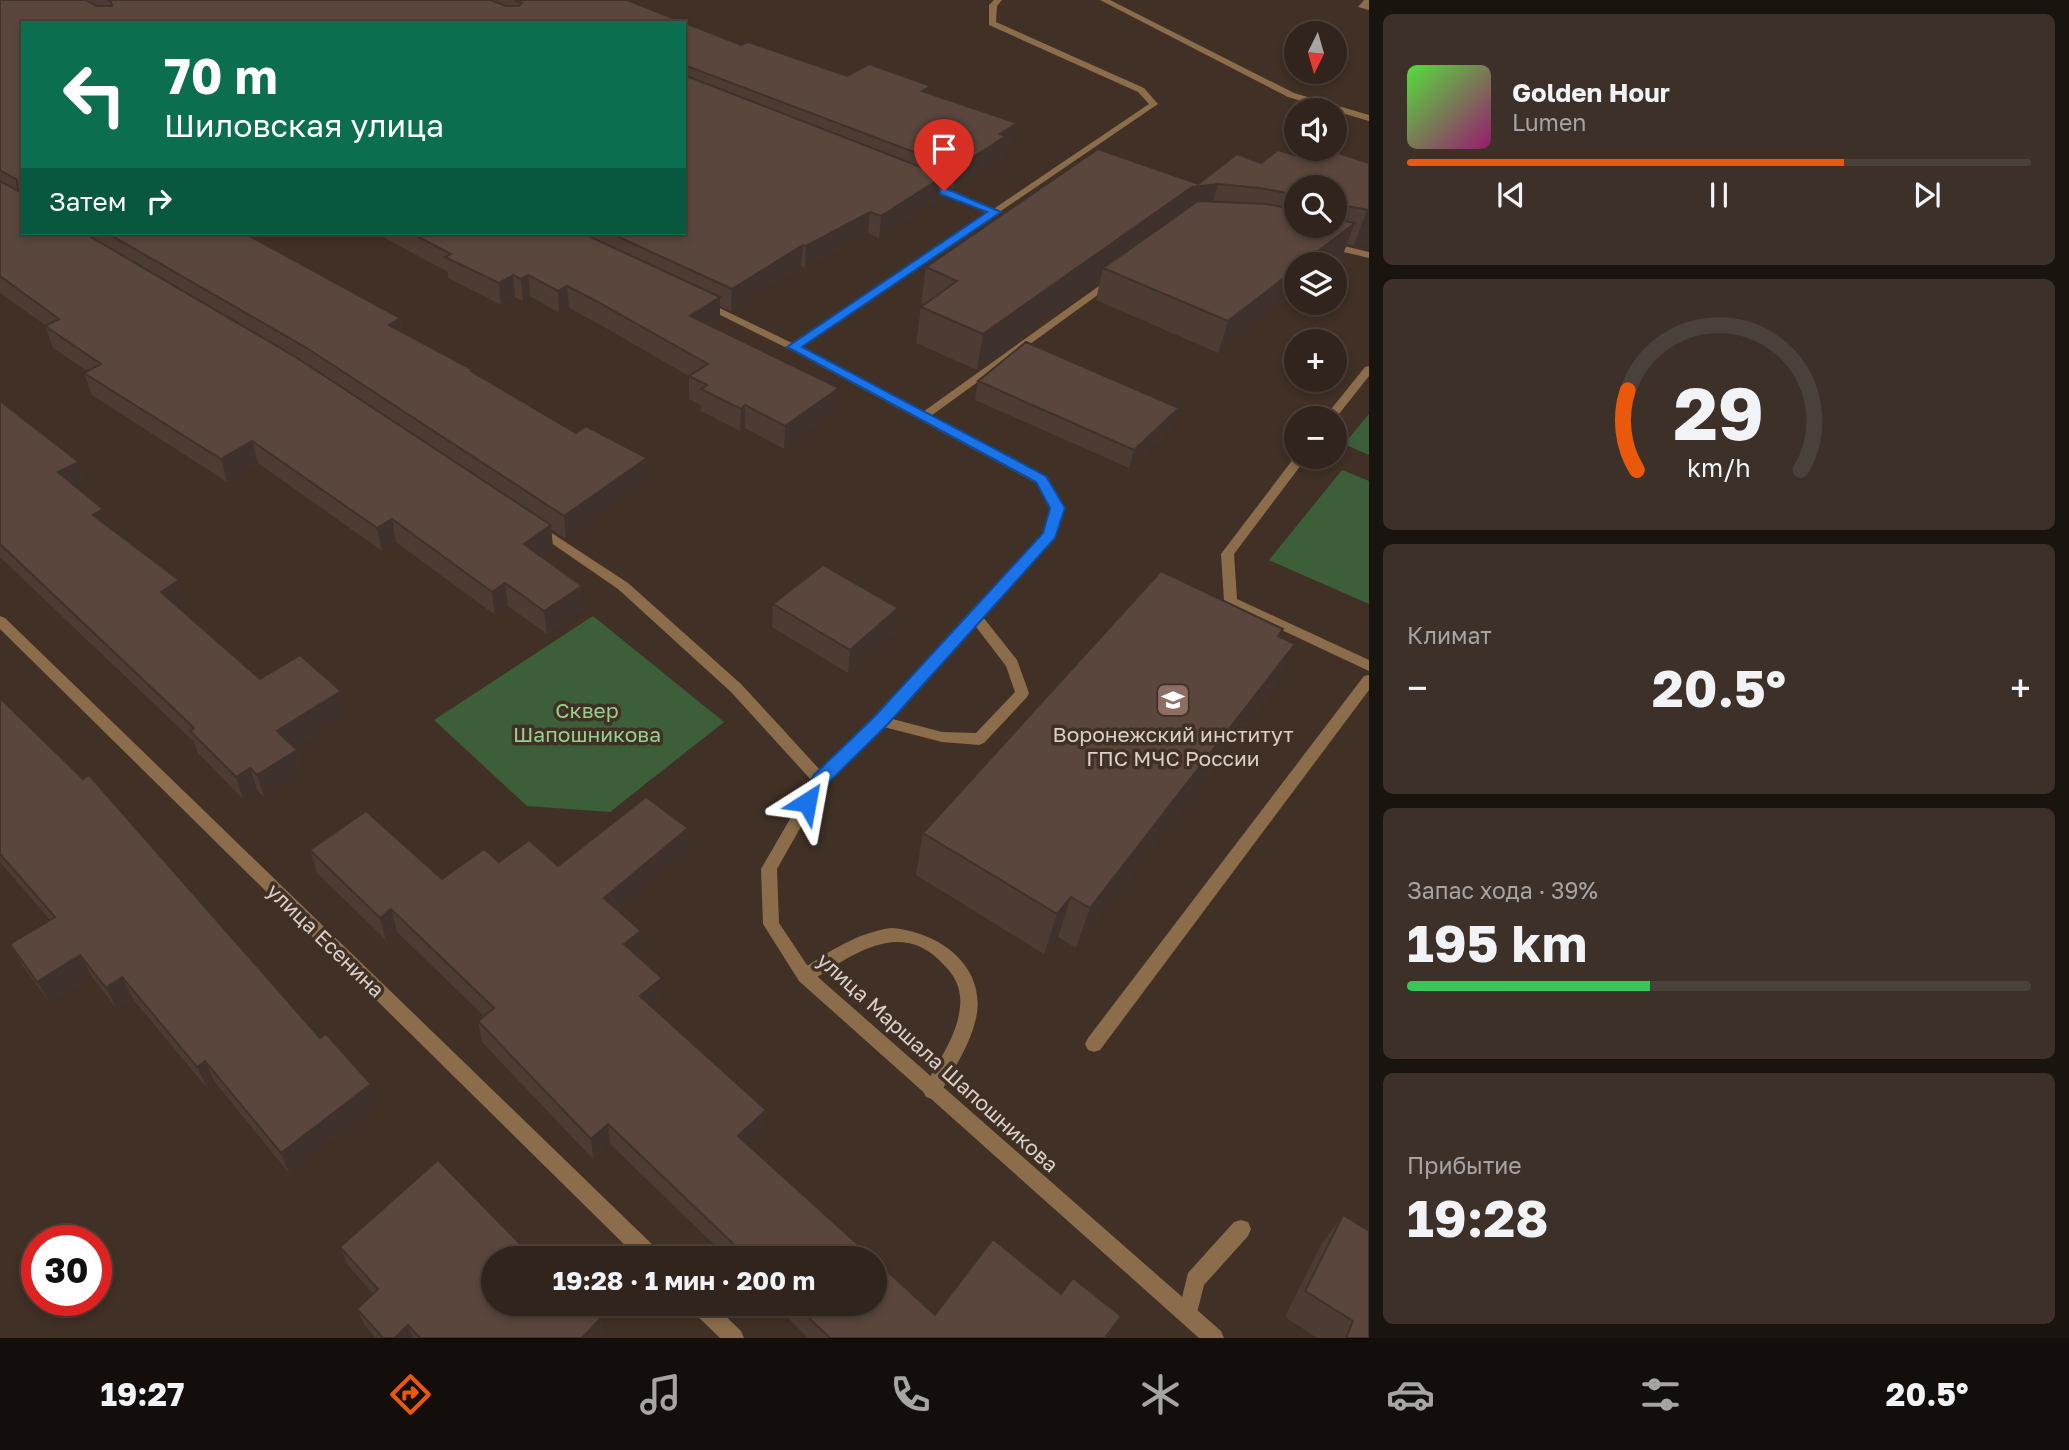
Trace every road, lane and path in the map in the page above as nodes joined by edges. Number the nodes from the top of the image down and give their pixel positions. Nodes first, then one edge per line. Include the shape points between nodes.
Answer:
1 (998, 0) edge
2 (1104, 0) edge
3 (1368, 0) edge
4 (1369, 8) edge
5 (1369, 118) edge
6 (918, 181) edge
7 (996, 212) junction
8 (1318, 243) edge
9 (1369, 255) edge
10 (1121, 274) edge
11 (685, 296) edge
12 (793, 347) junction
13 (1369, 369) edge
14 (1340, 406) edge
15 (924, 416) junction
16 (1292, 469) edge
17 (520, 517) edge
18 (974, 615) junction
19 (0, 621) edge
20 (1369, 666) edge
21 (1369, 680) edge
22 (881, 721) junction
23 (820, 780) junction
24 (805, 976) junction
25 (1094, 1044) dead end
26 (932, 1091) junction
27 (1241, 1229) dead end
28 (640, 1246) edge
29 (1188, 1314) junction
30 (711, 1316) edge
31 (734, 1338) edge
32 (1214, 1338) edge

1 - 7 street via 993,5 992,23 1141,90 1154,104
2 - 5 street via 1291,95
3 - 4 street via 1362,6
6 - 7 street
7 - 12 street
8 - 9 street
10 - 15 street
11 - 12 street, улица Маршала Шапошникова
12 - 15 street, улица Маршала Шапошникова
13 - 14 street
15 - 18 street, улица Маршала Шапошникова via 1041,480 1058,508 1050,534
16 - 20 street via 1227,554 1231,601
17 - 23 street via 623,586 736,688
18 - 22 street, улица Маршала Шапошникова
18 - 22 street via 1012,664 1022,693 979,739 942,737
19 - 28 street, улица Есенина
21 - 25 street
22 - 23 street, улица Маршала Шапошникова
23 - 24 street, улица Маршала Шапошникова via 769,869 771,925
24 - 26 street, улица Маршала Шапошникова
24 - 26 street via 861,942 884,934 911,936 942,951 963,971 969,1001 964,1029
26 - 29 street, улица Маршала Шапошникова
27 - 29 street via 1195,1280
29 - 32 street, улица Маршала Шапошникова
30 - 31 street

